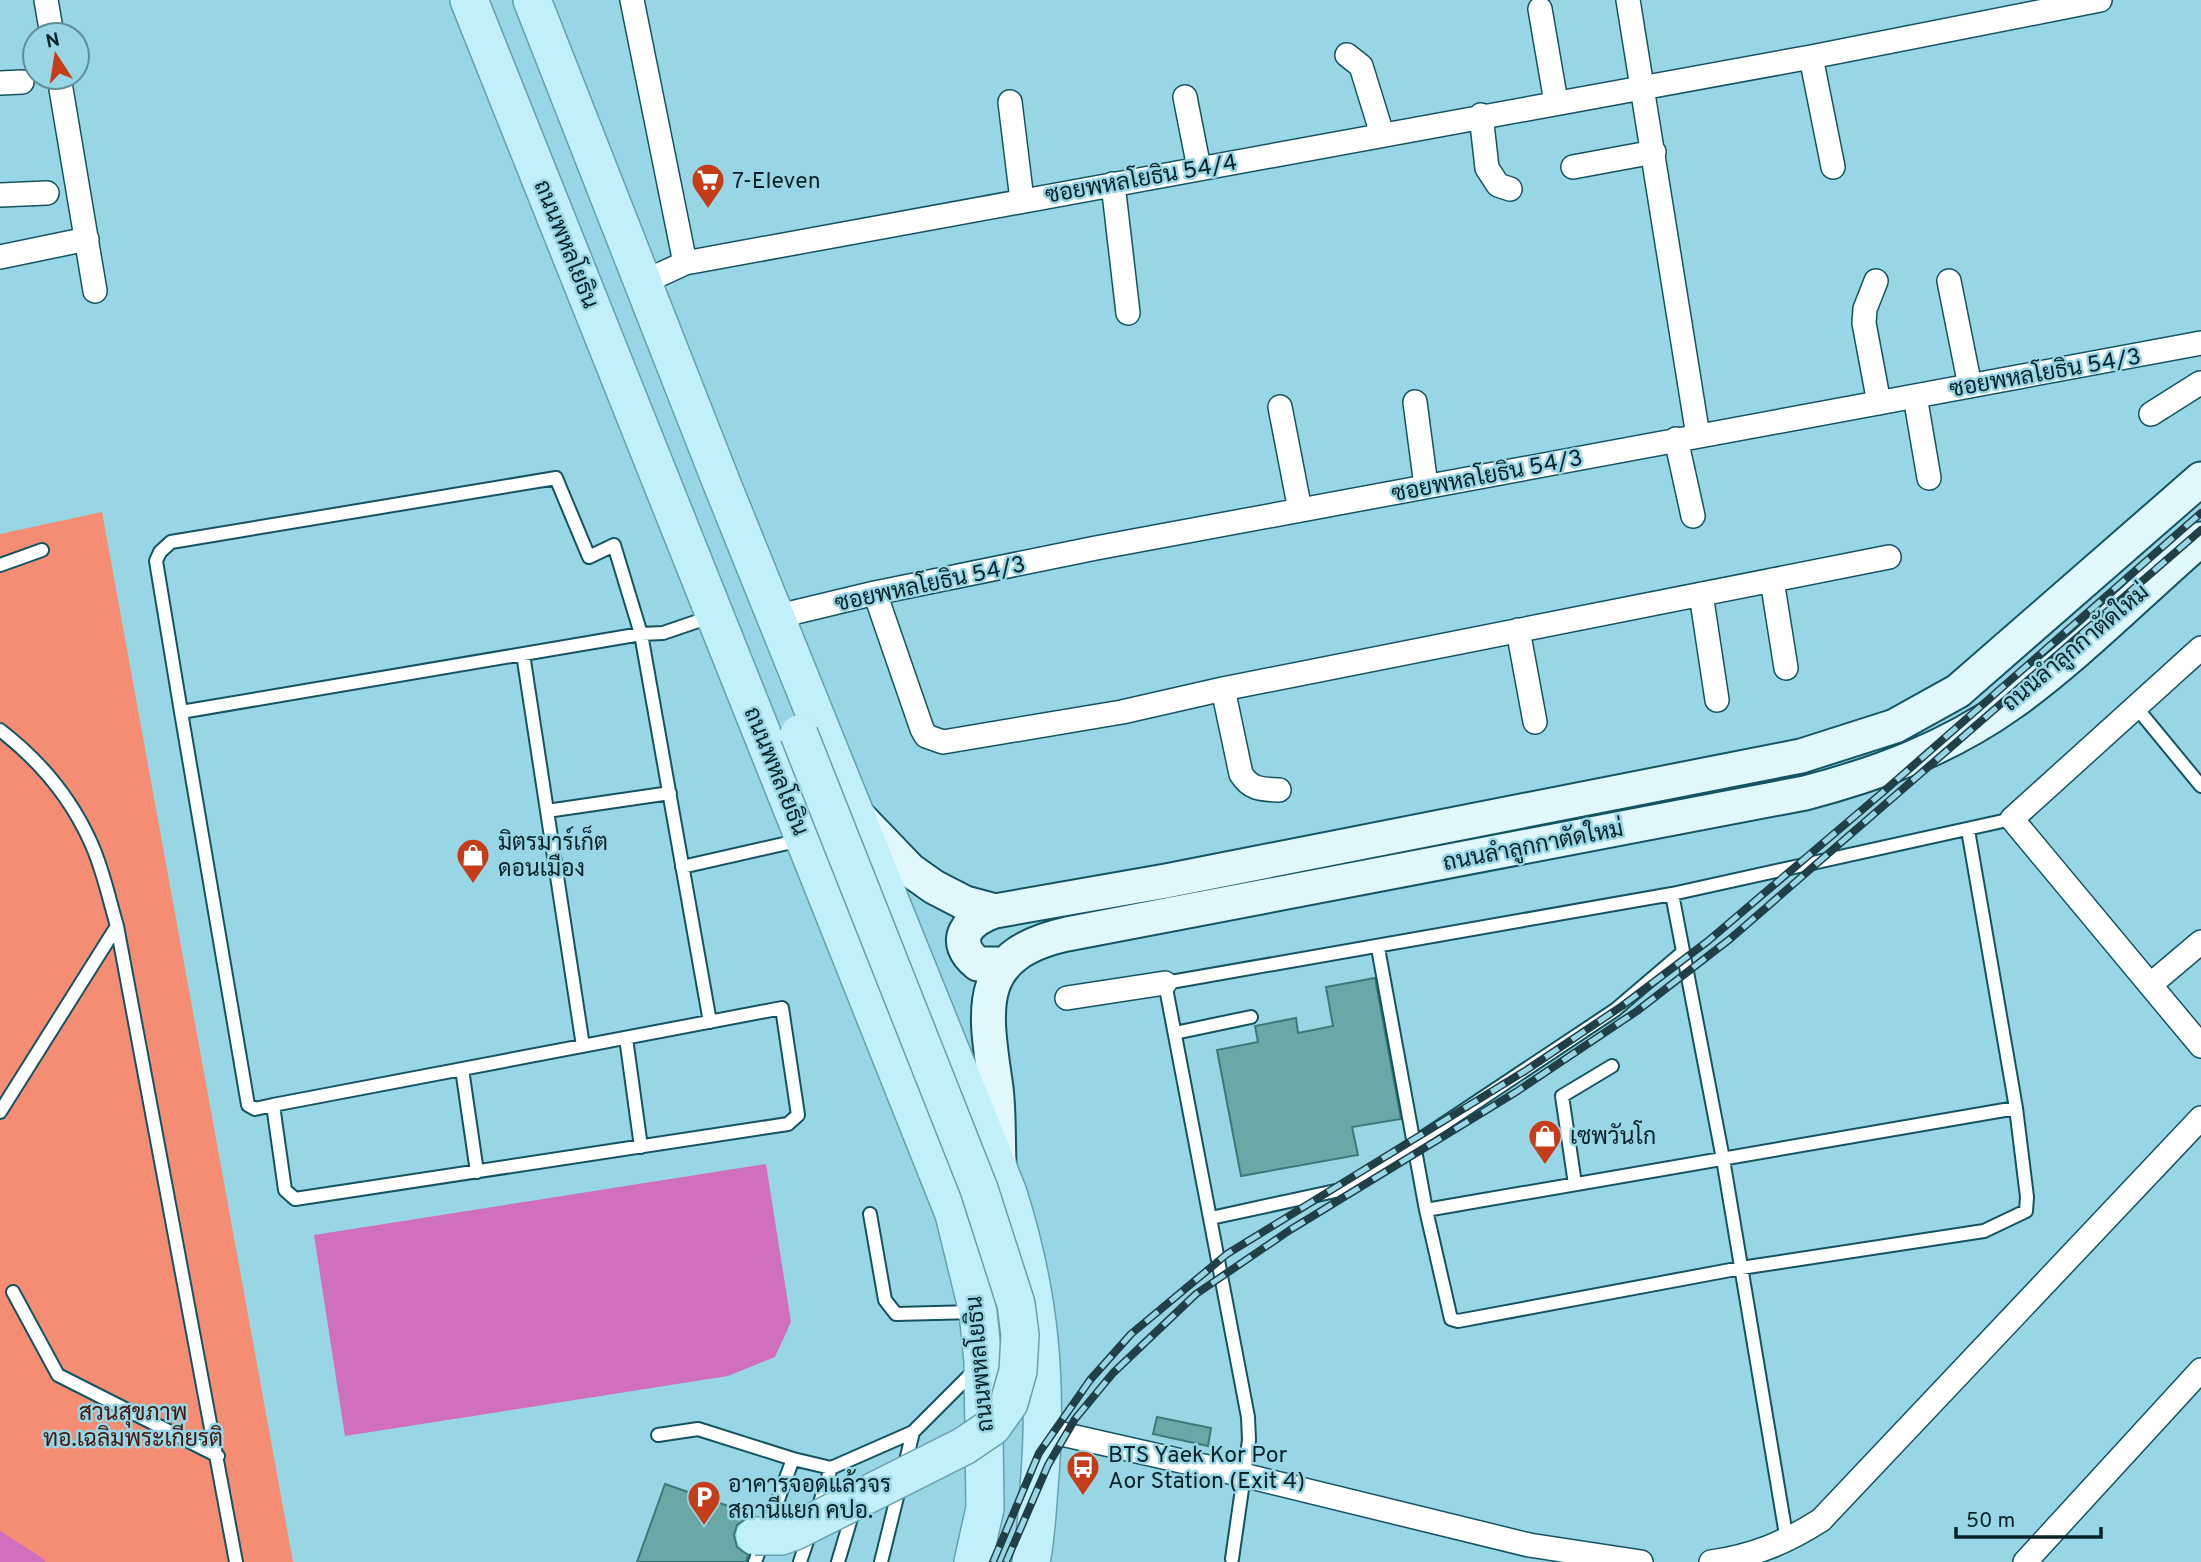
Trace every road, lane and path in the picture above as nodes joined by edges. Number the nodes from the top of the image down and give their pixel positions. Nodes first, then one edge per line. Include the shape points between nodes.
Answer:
1 (46, 0) edge
2 (469, 0) edge
3 (532, 0) edge
4 (632, 0) edge
5 (1628, 0) edge
6 (2100, 0) edge
7 (2077, 2) edge
8 (1540, 9) dead end
9 (2004, 10) edge
10 (50, 21) edge
11 (1347, 55) dead end
12 (1811, 57) junction
13 (1642, 86) junction
14 (61, 91) edge
15 (1185, 97) dead end
16 (1010, 102) dead end
17 (1556, 102) junction
18 (1481, 115) junction
19 (1382, 134) junction
20 (1654, 152) junction
21 (1199, 167) junction
22 (1573, 167) dead end
23 (1833, 167) dead end
24 (1113, 184) junction
25 (1510, 189) dead end
26 (47, 193) dead end
27 (0, 195) edge
28 (1022, 200) junction
29 (86, 239) junction
30 (0, 257) edge
31 (685, 262) junction
32 (1876, 281) dead end
33 (1949, 281) dead end
34 (644, 282) junction
35 (95, 290) dead end
36 (588, 297) junction
37 (1128, 313) dead end
38 (2196, 344) edge
39 (2201, 384) edge
40 (1970, 386) junction
41 (1915, 396) junction
42 (1415, 402) dead end
43 (1879, 402) junction
44 (1280, 407) dead end
45 (2151, 414) dead end
46 (1687, 438) junction
47 (1929, 478) dead end
48 (2201, 479) edge
49 (1426, 486) junction
50 (1300, 510) junction
51 (1693, 516) dead end
52 (741, 529) junction
53 (2201, 539) edge
54 (42, 550) dead end
55 (1889, 557) dead end
56 (0, 565) edge
57 (1772, 580) junction
58 (875, 593) junction
59 (1701, 594) junction
60 (714, 616) junction
61 (775, 617) junction
62 (1518, 630) junction
63 (641, 634) junction
64 (2201, 648) edge
65 (523, 654) junction
66 (1786, 668) dead end
67 (1223, 688) junction
68 (1717, 701) dead end
69 (2136, 707) junction
70 (181, 712) junction
71 (1535, 722) dead end
72 (0, 730) edge
73 (2201, 786) edge
74 (1279, 790) dead end
75 (670, 793) junction
76 (547, 811) junction
77 (859, 817) junction
78 (2012, 819) junction
79 (1968, 830) junction
80 (804, 839) junction
81 (682, 866) junction
82 (1672, 894) junction
83 (995, 911) junction
84 (117, 926) junction
85 (2201, 942) edge
86 (1378, 948) junction
87 (1684, 952) junction
88 (1006, 964) junction
89 (1165, 983) junction
90 (2150, 985) junction
91 (1067, 998) dead end
92 (1251, 1017) dead end
93 (710, 1022) junction
94 (1175, 1033) junction
95 (626, 1038) junction
96 (583, 1046) junction
97 (2201, 1046) edge
98 (1612, 1066) dead end
99 (462, 1069) junction
100 (273, 1105) junction
101 (2016, 1108) junction
102 (0, 1112) edge
103 (2201, 1118) edge
104 (1413, 1142) junction
105 (641, 1147) junction
106 (1723, 1159) junction
107 (999, 1169) junction
108 (477, 1172) junction
109 (1575, 1184) junction
110 (1426, 1210) junction
111 (870, 1214) dead end
112 (1211, 1218) junction
113 (1741, 1268) junction
114 (13, 1292) dead end
115 (978, 1312) junction
116 (983, 1361) junction
117 (2201, 1370) edge
118 (1044, 1430) junction
119 (914, 1432) junction
120 (659, 1435) dead end
121 (218, 1456) junction
122 (793, 1459) junction
123 (831, 1468) junction
124 (1243, 1475) junction
125 (903, 1480) junction
126 (1787, 1541) junction
127 (755, 1549) edge
128 (1561, 1557) edge
129 (1233, 1559) dead end
130 (236, 1562) edge
131 (800, 1562) edge
132 (838, 1562) edge
133 (881, 1562) edge
134 (973, 1562) edge
135 (1031, 1562) edge
136 (1641, 1562) edge
137 (1711, 1562) edge
138 (2025, 1562) edge

1 - 10 street
2 - 36 main road, ถนนพหลโยธิน
3 - 34 main road
4 - 31 street
5 - 13 street
6 - 7 street, ซอยพหลโยธิน 54/4
7 - 9 street, ซอยพหลโยธิน 54/4
8 - 17 street
9 - 12 street, ซอยพหลโยธิน 54/4
11 - 19 street via 1361,65
12 - 13 street, ซอยพหลโยธิน 54/4
12 - 23 street
13 - 17 street, ซอยพหลโยธิน 54/4
13 - 20 street
14 - 29 street
15 - 21 street
16 - 28 street
17 - 18 street, ซอยพหลโยธิน 54/4
18 - 19 street, ซอยพหลโยธิน 54/4
18 - 25 street via 1487,168 1498,185
19 - 21 street, ซอยพหลโยธิน 54/4
20 - 22 street
20 - 46 street
21 - 24 street, ซอยพหลโยธิน 54/4
24 - 28 street, ซอยพหลโยธิน 54/4
24 - 37 street
26 - 27 street
28 - 31 street, ซอยพหลโยธิน 54/4
29 - 30 street
29 - 35 street
31 - 34 street, ซอยพหลโยธิน 54/4
32 - 43 street via 1864,323
33 - 40 street
34 - 36 main road
34 - 52 main road
36 - 60 main road, ถนนพหลโยธิน
38 - 39 street
38 - 40 street, ซอยพหลโยธิน 54/3
39 - 45 street
40 - 41 street, ซอยพหลโยธิน 54/3
41 - 43 street, ซอยพหลโยธิน 54/3
41 - 47 street
42 - 49 street
43 - 46 street, ซอยพหลโยธิน 54/3
44 - 50 street
46 - 49 street, ซอยพหลโยธิน 54/3
46 - 51 street
48 - 83 main road, ถนนลำลูกกาตัดใหม่ via 1974,678 1939,704 1873,734 1788,758
49 - 50 street, ซอยพหลโยธิน 54/3
50 - 58 street, ซอยพหลโยธิน 54/3
52 - 61 main road
52 - 127 main road, bridge via 758,627 979,1189 1016,1304 1020,1335 1018,1371 1009,1403 992,1427 964,1446
53 - 88 main road, ถนนลำลูกกาตัดใหม่ via 2011,703 1956,737 1889,768 1805,793 1041,940
54 - 56 lane
55 - 57 street
57 - 59 street
57 - 66 street
58 - 61 street, ซอยพหลโยธิน 54/3
58 - 67 street via 922,729 934,740 958,741 1122,712
59 - 62 street
59 - 68 street
60 - 63 lane via 663,633
60 - 80 main road, ถนนพหลโยธิน
61 - 77 main road
62 - 67 street
62 - 71 street
63 - 65 lane
63 - 70 lane via 614,545 589,557 556,478 171,542 156,561
63 - 75 lane
64 - 69 street
65 - 70 lane
65 - 76 lane
67 - 74 street via 1241,774 1257,789
69 - 73 lane
69 - 78 street
70 - 100 lane via 246,1098 255,1109
72 - 84 lane via 27,751 61,790 91,843
75 - 76 lane
75 - 81 lane
76 - 96 lane
77 - 83 main road, ถนนลำลูกกาตัดใหม่ via 910,870 934,887 965,903
77 - 107 main road
78 - 79 lane
78 - 90 street
79 - 82 lane
79 - 101 lane
80 - 81 lane
80 - 115 main road, ถนนพหลโยธิน via 939,1170 968,1261
81 - 93 lane
82 - 86 lane
82 - 87 lane
83 - 88 main road via 970,922 965,947 978,964
84 - 102 lane
84 - 121 lane
85 - 90 street
86 - 89 lane
86 - 104 lane
87 - 104 lane via 1615,1010
87 - 106 lane
88 - 107 main road, ถนนลำลูกกาตัดใหม่ via 991,990 987,1009
89 - 91 street
89 - 94 lane
90 - 97 street
92 - 94 lane
93 - 95 lane
93 - 105 lane via 782,1008 798,1115 788,1124
94 - 112 lane
95 - 96 lane
95 - 105 lane
96 - 99 lane
98 - 109 lane via 1562,1096
99 - 100 lane
99 - 108 lane
100 - 108 lane via 285,1190 295,1199
101 - 106 lane
101 - 113 lane via 2027,1197 2026,1211 2018,1218 1984,1231
103 - 126 street via 1821,1520
104 - 110 lane
104 - 112 lane via 1340,1190
105 - 108 lane
106 - 109 lane
106 - 113 lane
107 - 118 main road via 1026,1250 1037,1309
109 - 110 lane
110 - 113 lane via 1446,1310 1458,1321
111 - 115 lane via 885,1300 896,1314
112 - 124 lane via 1248,1417
113 - 126 lane
114 - 121 lane via 58,1375
115 - 116 main road, ถนนพหลโยธิน
116 - 119 lane
116 - 134 main road, ถนนพหลโยธิน via 985,1508
117 - 138 street
118 - 124 street
118 - 135 main road
119 - 123 lane
119 - 125 lane
120 - 122 lane via 698,1429
121 - 130 lane
122 - 123 lane
122 - 127 lane
123 - 131 lane
124 - 128 street
124 - 129 lane
125 - 132 lane via 856,1500
125 - 133 lane
126 - 137 street via 1744,1557
128 - 136 street

